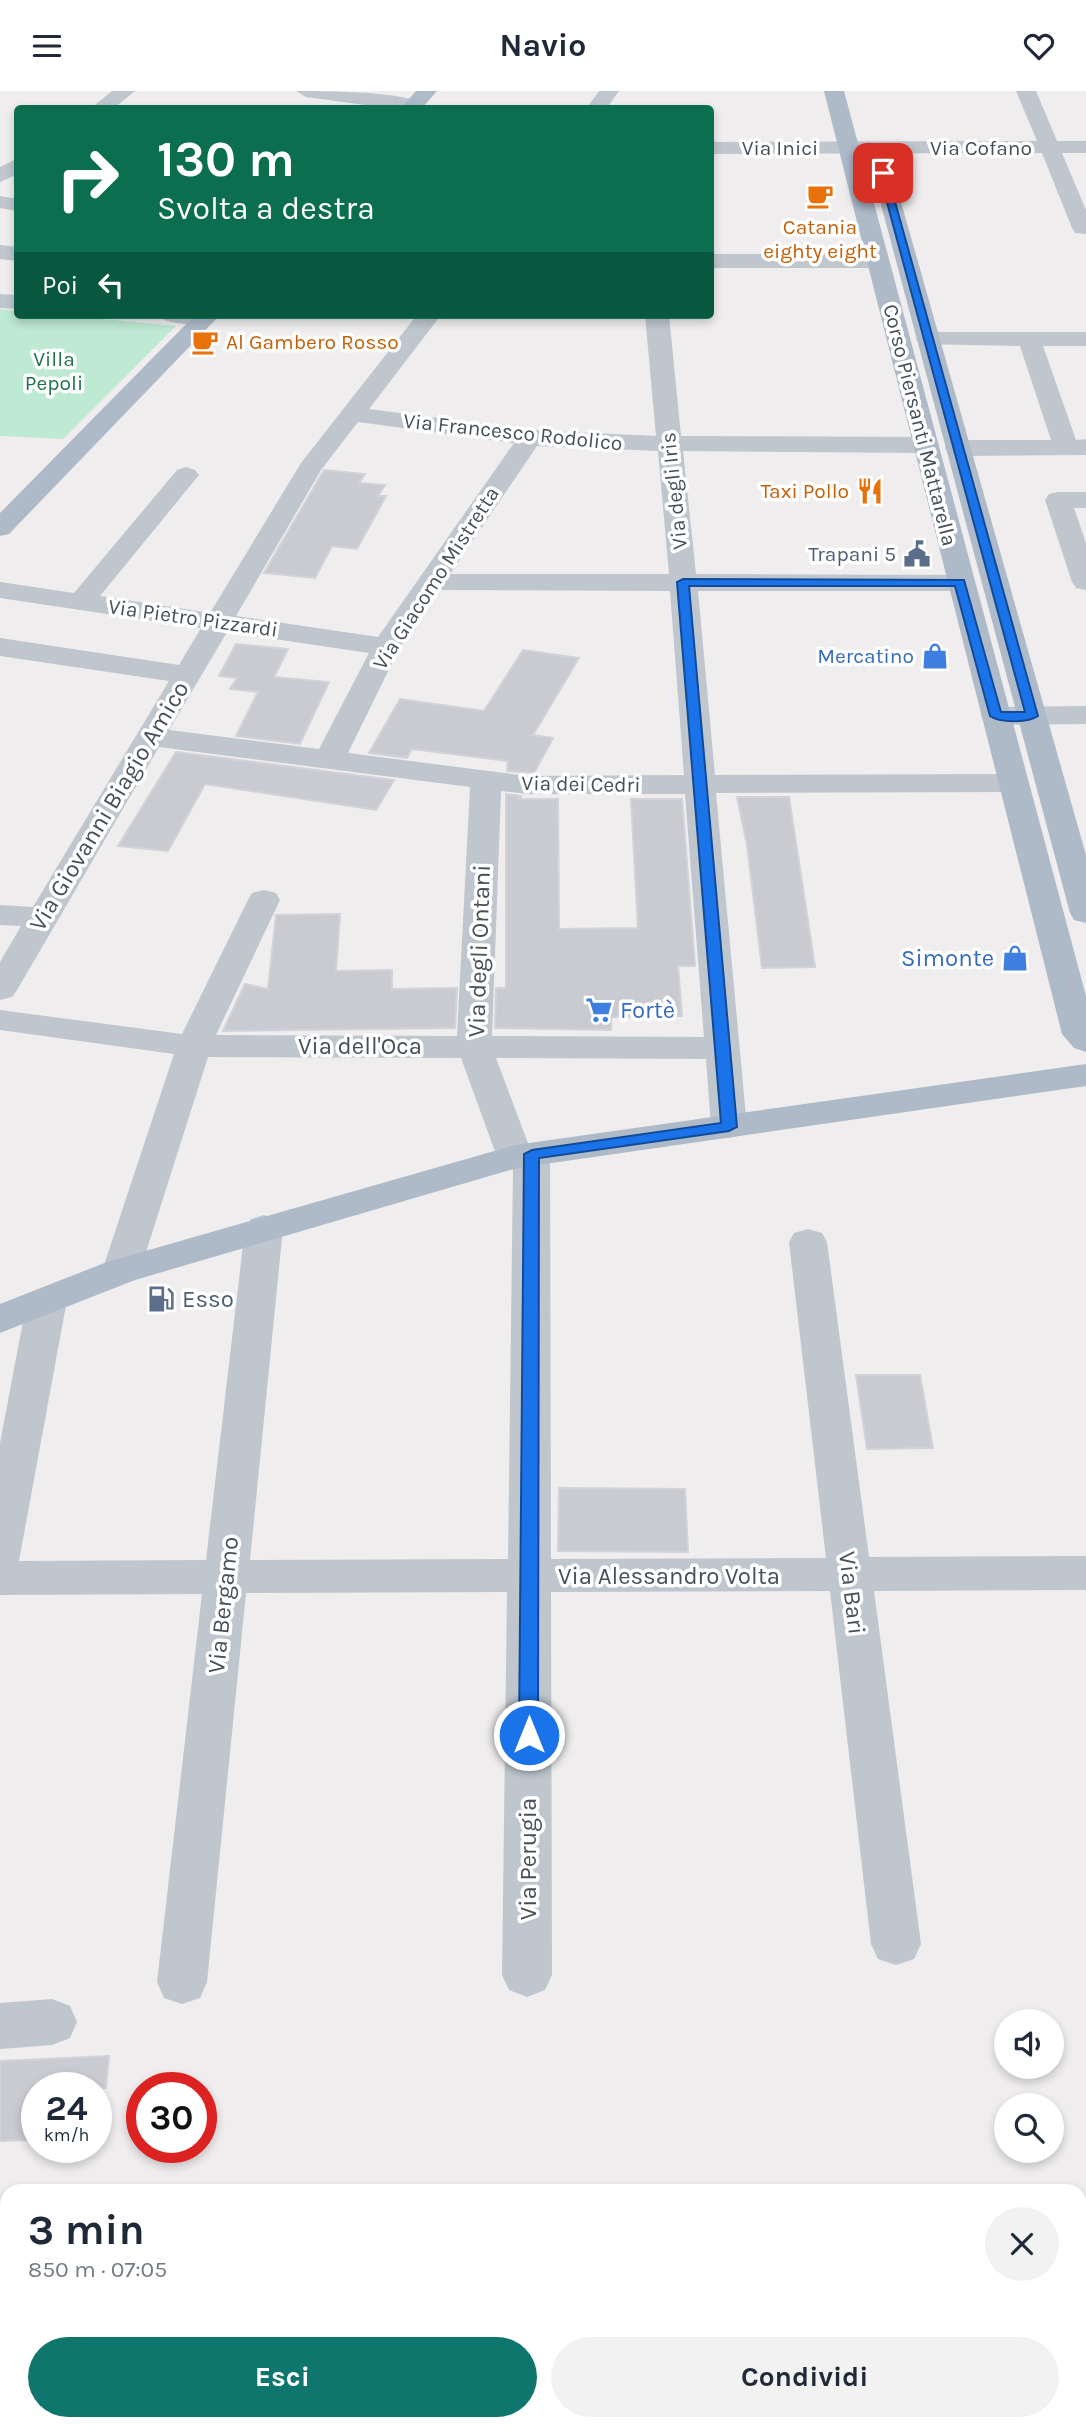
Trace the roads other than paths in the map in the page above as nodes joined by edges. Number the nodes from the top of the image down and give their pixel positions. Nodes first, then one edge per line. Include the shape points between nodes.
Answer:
1 (125, 91) edge
2 (306, 91) edge
3 (609, 91) edge
4 (834, 91) edge
5 (1026, 91) edge
6 (418, 100) edge
7 (105, 105) edge
8 (384, 105) edge
9 (598, 105) edge
10 (865, 140) junction
11 (1086, 147) edge
12 (714, 148) edge
13 (1050, 148) junction
14 (1083, 228) dead end
15 (714, 261) edge
16 (878, 261) junction
17 (204, 319) edge
18 (426, 319) edge
19 (657, 319) edge
20 (928, 339) junction
21 (1029, 339) junction
22 (1086, 339) edge
23 (353, 414) junction
24 (530, 438) junction
25 (926, 445) junction
26 (669, 446) junction
27 (958, 447) junction
28 (1076, 447) edge
29 (186, 475) dead end
30 (1086, 500) edge
31 (0, 528) edge
32 (431, 582) junction
33 (683, 582) junction
34 (1086, 582) edge
35 (960, 583) junction
36 (0, 590) edge
37 (80, 602) junction
38 (219, 622) junction
39 (0, 647) edge
40 (386, 647) junction
41 (187, 675) junction
42 (1086, 715) edge
43 (996, 716) junction
44 (1032, 716) junction
45 (150, 737) junction
46 (329, 760) junction
47 (486, 780) junction
48 (1014, 783) junction
49 (700, 786) junction
50 (264, 900) dead end
51 (1086, 913) edge
52 (0, 915) edge
53 (43, 918) junction
54 (0, 990) edge
55 (0, 1020) edge
56 (1086, 1041) edge
57 (474, 1046) junction
58 (194, 1047) junction
59 (722, 1048) junction
60 (1086, 1075) edge
61 (729, 1127) junction
62 (524, 1156) junction
63 (264, 1228) junction
64 (808, 1242) dead end
65 (121, 1271) junction
66 (47, 1300) junction
67 (0, 1319) edge
68 (0, 1556) edge
69 (1086, 1573) edge
70 (530, 1576) junction
71 (850, 1576) junction
72 (226, 1577) junction
73 (0, 1578) edge
74 (896, 1944) dead end
75 (527, 1975) dead end
76 (182, 1982) dead end
77 (52, 2022) dead end
78 (0, 2026) edge

1 - 7 street
2 - 8 street
3 - 9 street
4 - 10 main road, Corso Piersanti Mattarella
5 - 13 street
6 - 8 street
10 - 12 street, Via Inici
10 - 13 street, Via Cofano
10 - 16 main road, Corso Piersanti Mattarella
10 - 20 main road, Corso Piersanti Mattarella
11 - 13 street, Via Cofano
13 - 14 street
15 - 16 street
16 - 25 main road, Corso Piersanti Mattarella
17 - 31 main road
18 - 23 street, Via Giovanni Biagio Amico
19 - 26 street, Via degli Iris
20 - 21 street
20 - 27 main road, Corso Piersanti Mattarella
21 - 22 street
21 - 28 street
23 - 24 street, Via Francesco Rodolico
23 - 38 street, Via Giovanni Biagio Amico via 310,468
24 - 26 street, Via Francesco Rodolico
24 - 32 street, Via Giacomo Mistretta
25 - 26 street, Via Francesco Rodolico
25 - 35 main road, Corso Piersanti Mattarella
26 - 33 street, Via degli Iris
27 - 28 street
27 - 44 main road, Corso Piersanti Mattarella
29 - 37 street
30 - 34 street via 1058,500
32 - 33 street
32 - 40 street, Via Giacomo Mistretta
33 - 35 street
33 - 49 street, Via degli Iris
35 - 43 main road, Corso Piersanti Mattarella
36 - 37 street, Via Pietro Pizzardi
37 - 38 street, Via Pietro Pizzardi
38 - 40 street, Via Pietro Pizzardi
38 - 41 street, Via Giovanni Biagio Amico
39 - 41 street
40 - 46 street, Via Giacomo Mistretta
41 - 45 street, Via Giovanni Biagio Amico
42 - 44 street
43 - 44 street
43 - 48 main road, Corso Piersanti Mattarella
44 - 51 main road, Corso Piersanti Mattarella
45 - 46 street, Via dei Cedri
45 - 53 street, Via Giovanni Biagio Amico
46 - 47 street, Via dei Cedri
47 - 49 street, Via dei Cedri via 528,785
47 - 57 street, Via degli Ontani
48 - 49 street, Via dei Cedri
48 - 56 main road, Corso Piersanti Mattarella via 1079,1034
49 - 59 street, Via degli Iris
50 - 58 street
52 - 53 street
53 - 54 street, Via Giovanni Biagio Amico
55 - 58 street, Via dell'Oca
57 - 58 street, Via dell'Oca
57 - 59 street, Via dell'Oca
57 - 62 street, Via degli Ontani
58 - 65 street
59 - 61 street, Via degli Iris
60 - 61 main road
61 - 62 main road
62 - 63 main road
62 - 70 street, Via Perugia
63 - 65 main road
63 - 72 street, Via Bergamo
64 - 71 street, Via Bari
65 - 66 main road
66 - 67 main road
66 - 68 street
69 - 71 street, Via Alessandro Volta
70 - 71 street, Via Alessandro Volta
70 - 72 street, Via Alessandro Volta
70 - 75 street, Via Perugia
71 - 74 street, Via Bari
72 - 73 street, Via Alessandro Volta
72 - 76 street, Via Bergamo
77 - 78 street

